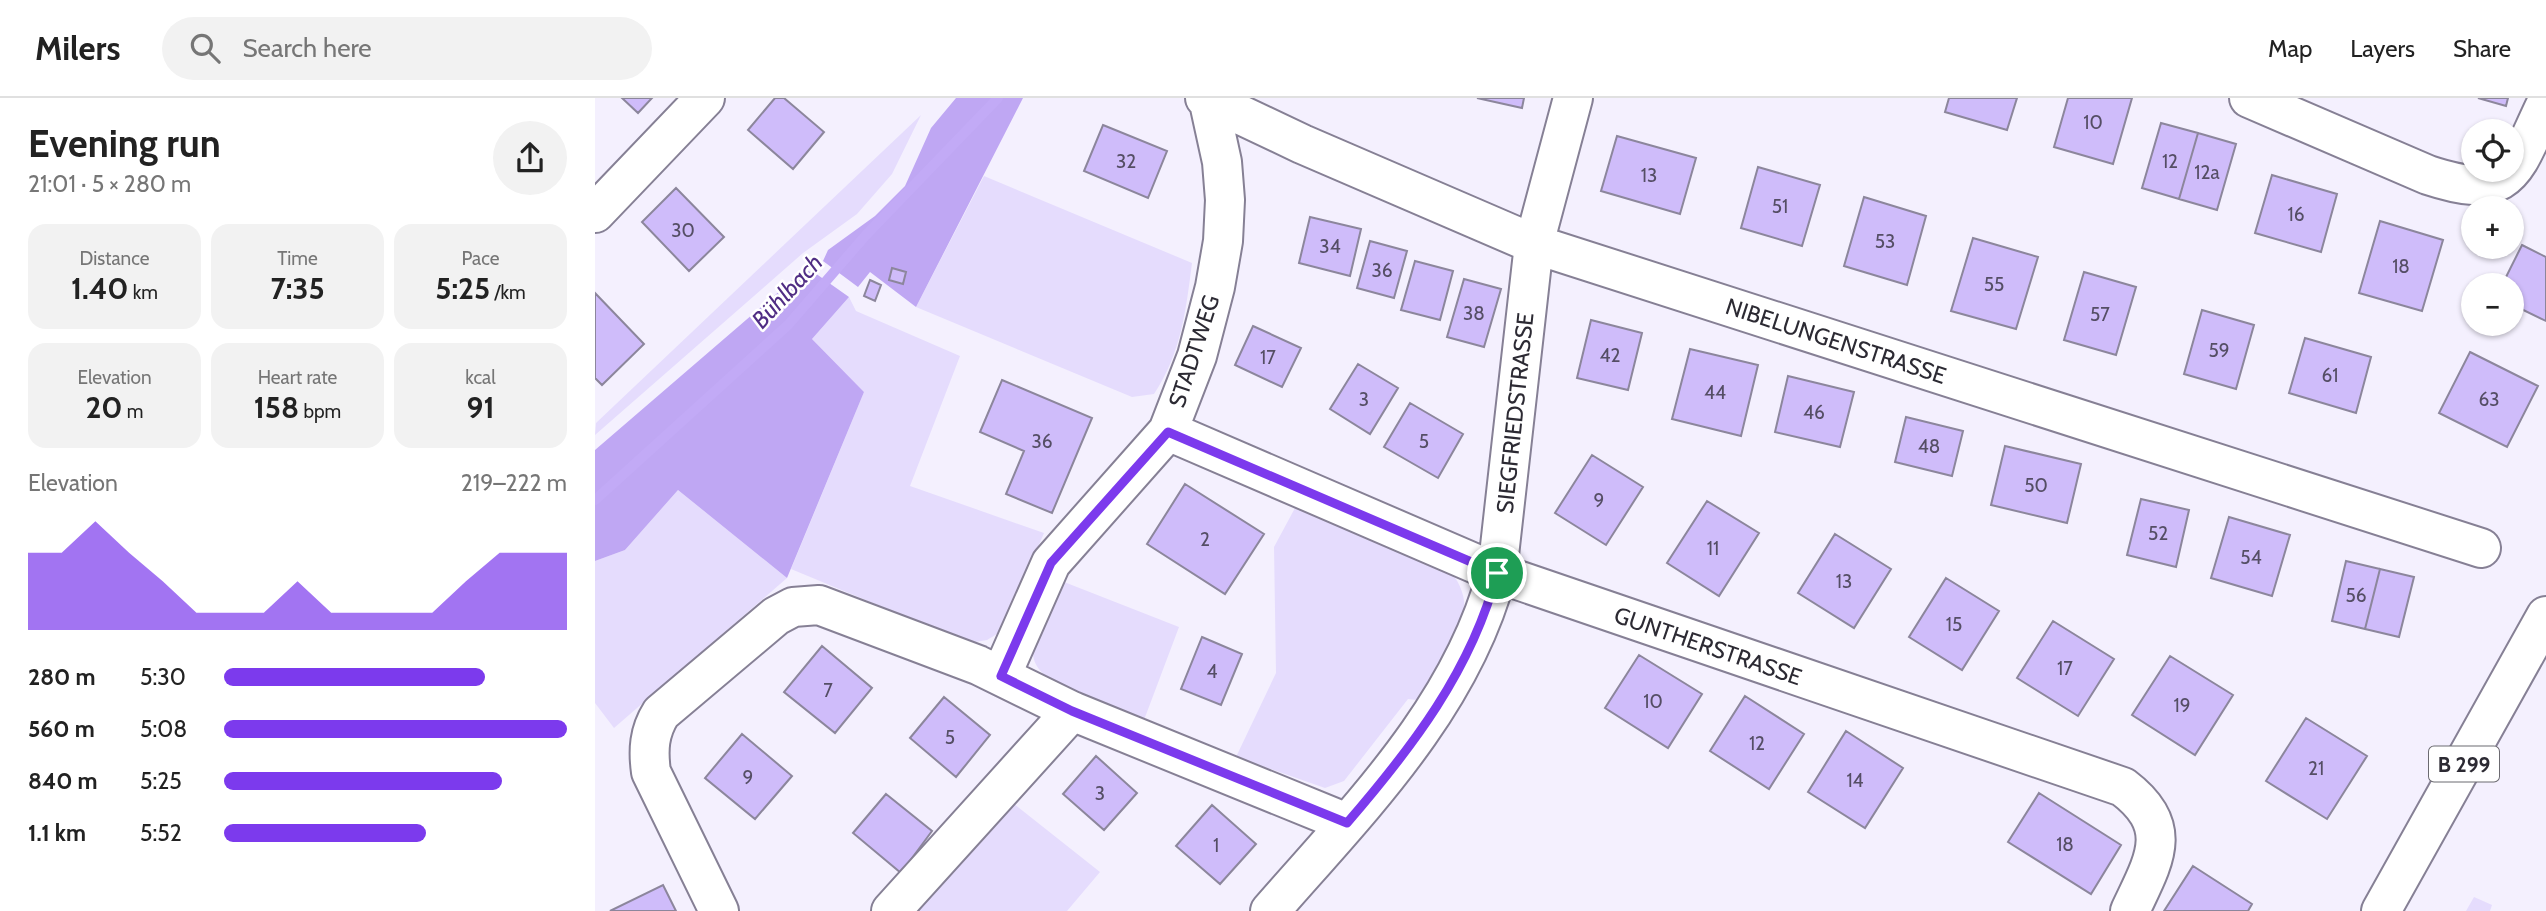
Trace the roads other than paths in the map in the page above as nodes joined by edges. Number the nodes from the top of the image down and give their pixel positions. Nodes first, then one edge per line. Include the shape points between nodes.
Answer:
1 (705, 98) edge
2 (1207, 98) edge
3 (1573, 98) edge
4 (2249, 98) edge
5 (2546, 104) edge
6 (595, 213) edge
7 (1534, 244) junction
8 (1168, 432) junction
9 (2481, 548) dead end
10 (1497, 573) junction
11 (2546, 616) edge
12 (1001, 676) junction
13 (1072, 711) junction
14 (1347, 823) junction
15 (719, 911) edge
16 (891, 911) edge
17 (1270, 911) edge
18 (2130, 911) edge
19 (2381, 911) edge

1 - 6 street
2 - 7 street, NIBELUNGENSTRASSE
2 - 8 street, STADTWEG via 1222,162 1226,200 1223,241 1196,356
3 - 7 street, SIEGFRIEDSTRASSE
4 - 5 street via 2428,175 2489,187 2509,175
7 - 9 street, NIBELUNGENSTRASSE
7 - 10 street, SIEGFRIEDSTRASSE
8 - 10 street, GUNTHERSTRASSE
8 - 12 street, STADTWEG via 1051,563
10 - 14 street, SIEGFRIEDSTRASSE via 1487,612 1457,674 1402,759
10 - 18 street, GUNTHERSTRASSE via 2123,787 2140,800 2152,818 2157,841 2155,857
11 - 19 street, B 299
12 - 13 street
12 - 15 street via 819,605 793,607 776,616 661,713 650,740 655,781
13 - 14 street
13 - 16 street
14 - 17 street, SIEGFRIEDSTRASSE

